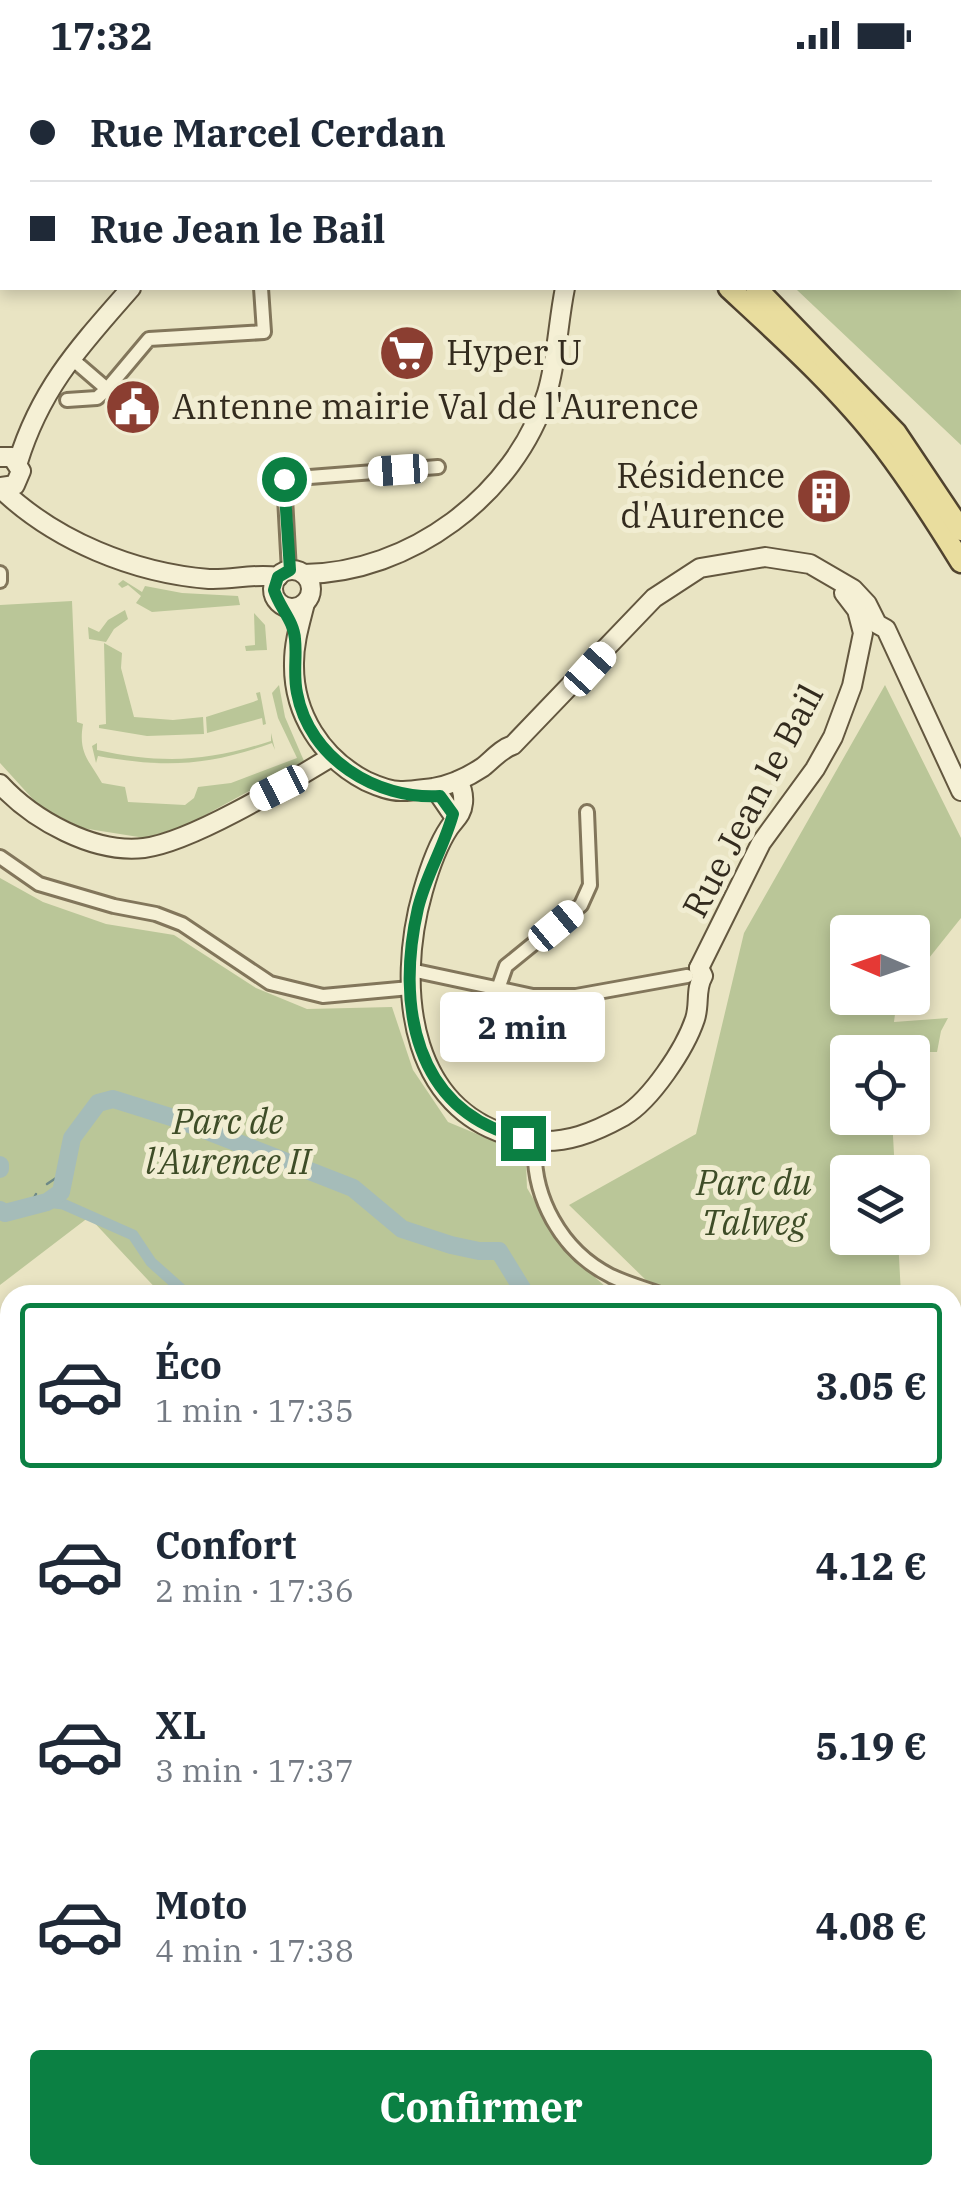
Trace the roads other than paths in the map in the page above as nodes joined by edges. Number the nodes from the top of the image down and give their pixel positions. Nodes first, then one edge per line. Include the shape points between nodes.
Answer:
1 (129, 290) edge
2 (261, 290) edge
3 (556, 290) edge
4 (566, 290) edge
5 (731, 290) edge
6 (758, 290) edge
7 (558, 323) junction
8 (71, 358) junction
9 (108, 389) junction
10 (67, 400) dead end
11 (10, 463) edge
12 (438, 468) dead end
13 (0, 487) edge
14 (45, 521) junction
15 (961, 530) edge
16 (961, 562) edge
17 (0, 573) edge
18 (0, 581) edge
19 (292, 588) junction
20 (875, 644) junction
21 (331, 757) junction
22 (0, 784) edge
23 (454, 788) junction
24 (961, 790) edge
25 (587, 812) dead end
26 (0, 858) edge
27 (694, 976) junction
28 (410, 979) junction
29 (498, 989) junction
30 (535, 1140) junction
31 (636, 1285) edge

1 - 8 street
2 - 9 street via 264,332 150,339
3 - 7 street
4 - 7 street
5 - 16 main road via 882,444
6 - 15 main road via 896,433
7 - 19 street via 547,394 518,450 478,500 432,536 383,560
8 - 9 street
8 - 11 street
9 - 10 street via 97,398
11 - 13 street via 7,488
11 - 14 street
12 - 19 street via 284,479
13 - 14 street
14 - 19 street via 144,568 243,580 260,574
17 - 18 street
19 - 21 street via 297,696
20 - 23 street via 866,604 822,569 774,557 700,568 654,598 490,776
20 - 24 street
20 - 27 street, Rue Jean le Bail via 833,737 761,843
21 - 22 street via 199,828 141,848 90,840 57,826
21 - 23 street via 379,787 408,796
23 - 28 street, Rue Jean le Bail via 464,804 433,862 418,912
25 - 29 street via 590,885 581,905 506,966
26 - 28 street via 39,884 182,924 270,983 323,996
27 - 29 street via 576,996
27 - 30 street, Rue Jean le Bail via 695,1018 676,1056 632,1111 592,1133
28 - 29 street
28 - 30 street, Rue Jean le Bail via 415,1030 430,1074 477,1122
30 - 31 street via 534,1176 550,1218 581,1256

